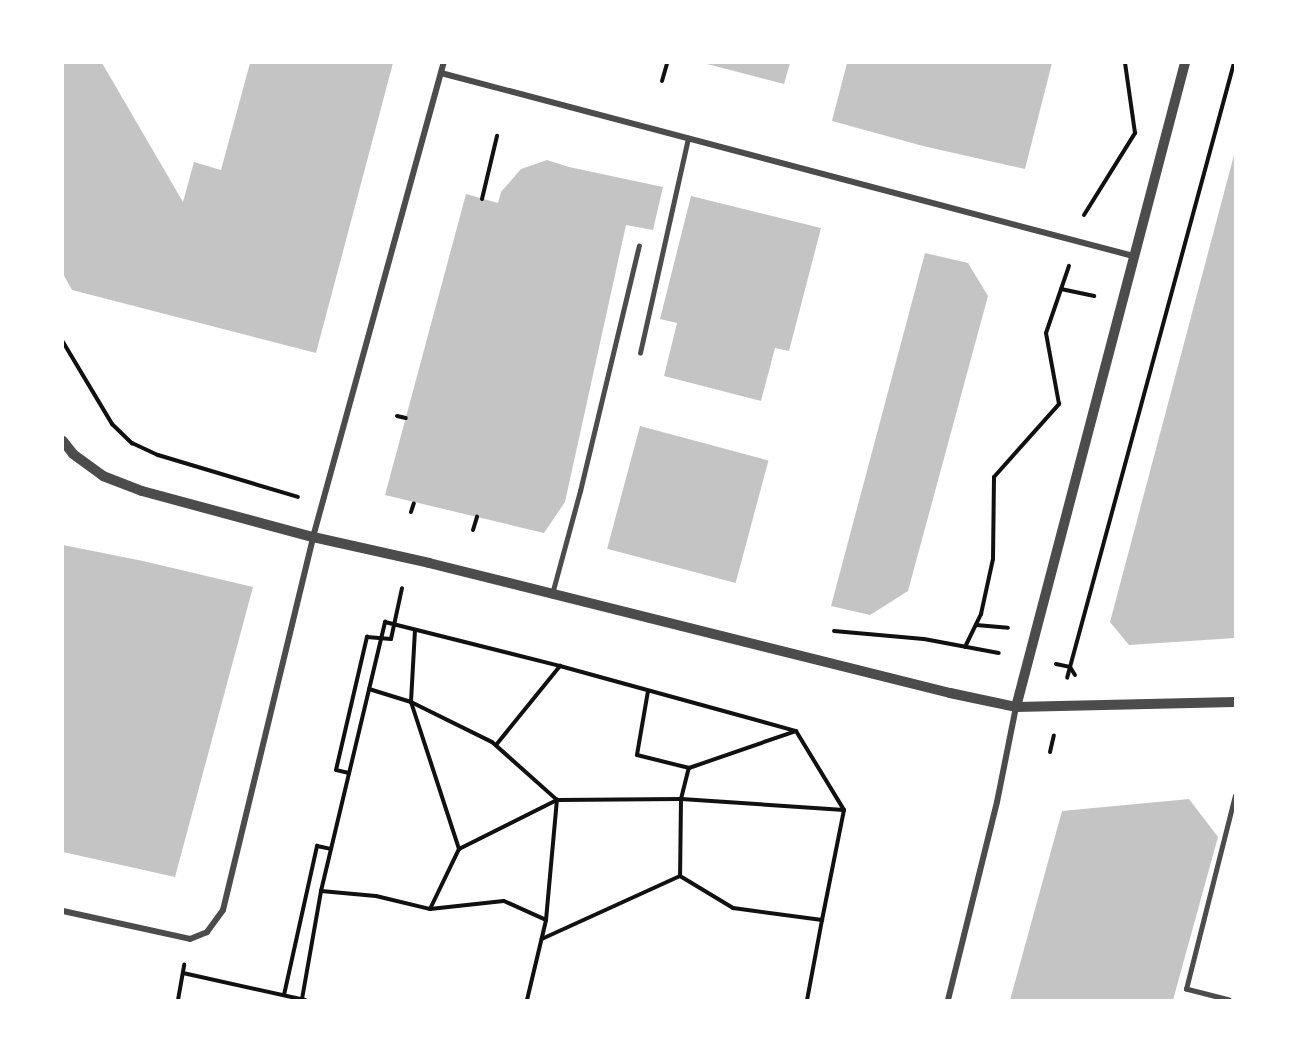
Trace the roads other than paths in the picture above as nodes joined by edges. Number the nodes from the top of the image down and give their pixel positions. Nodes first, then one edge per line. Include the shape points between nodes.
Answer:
1 (444, 63) edge
2 (1185, 63) edge
3 (441, 73) junction
4 (688, 138) junction
5 (639, 246) dead end
6 (1133, 256) junction
7 (640, 353) dead end
8 (63, 441) edge
9 (313, 537) junction
10 (552, 594) junction
11 (1235, 702) edge
12 (1016, 707) junction
13 (1235, 796) edge
14 (63, 911) edge
15 (948, 1000) edge
16 (1229, 1000) edge

1 - 3 street
2 - 6 street
3 - 4 street
3 - 9 street
4 - 6 street
4 - 7 lane
5 - 10 lane
6 - 12 street
8 - 9 street via 73,454 103,476 142,491
9 - 10 street
9 - 14 street via 223,910 207,932 190,939
10 - 12 street
11 - 12 street
12 - 15 street
13 - 16 lane via 1186,988

